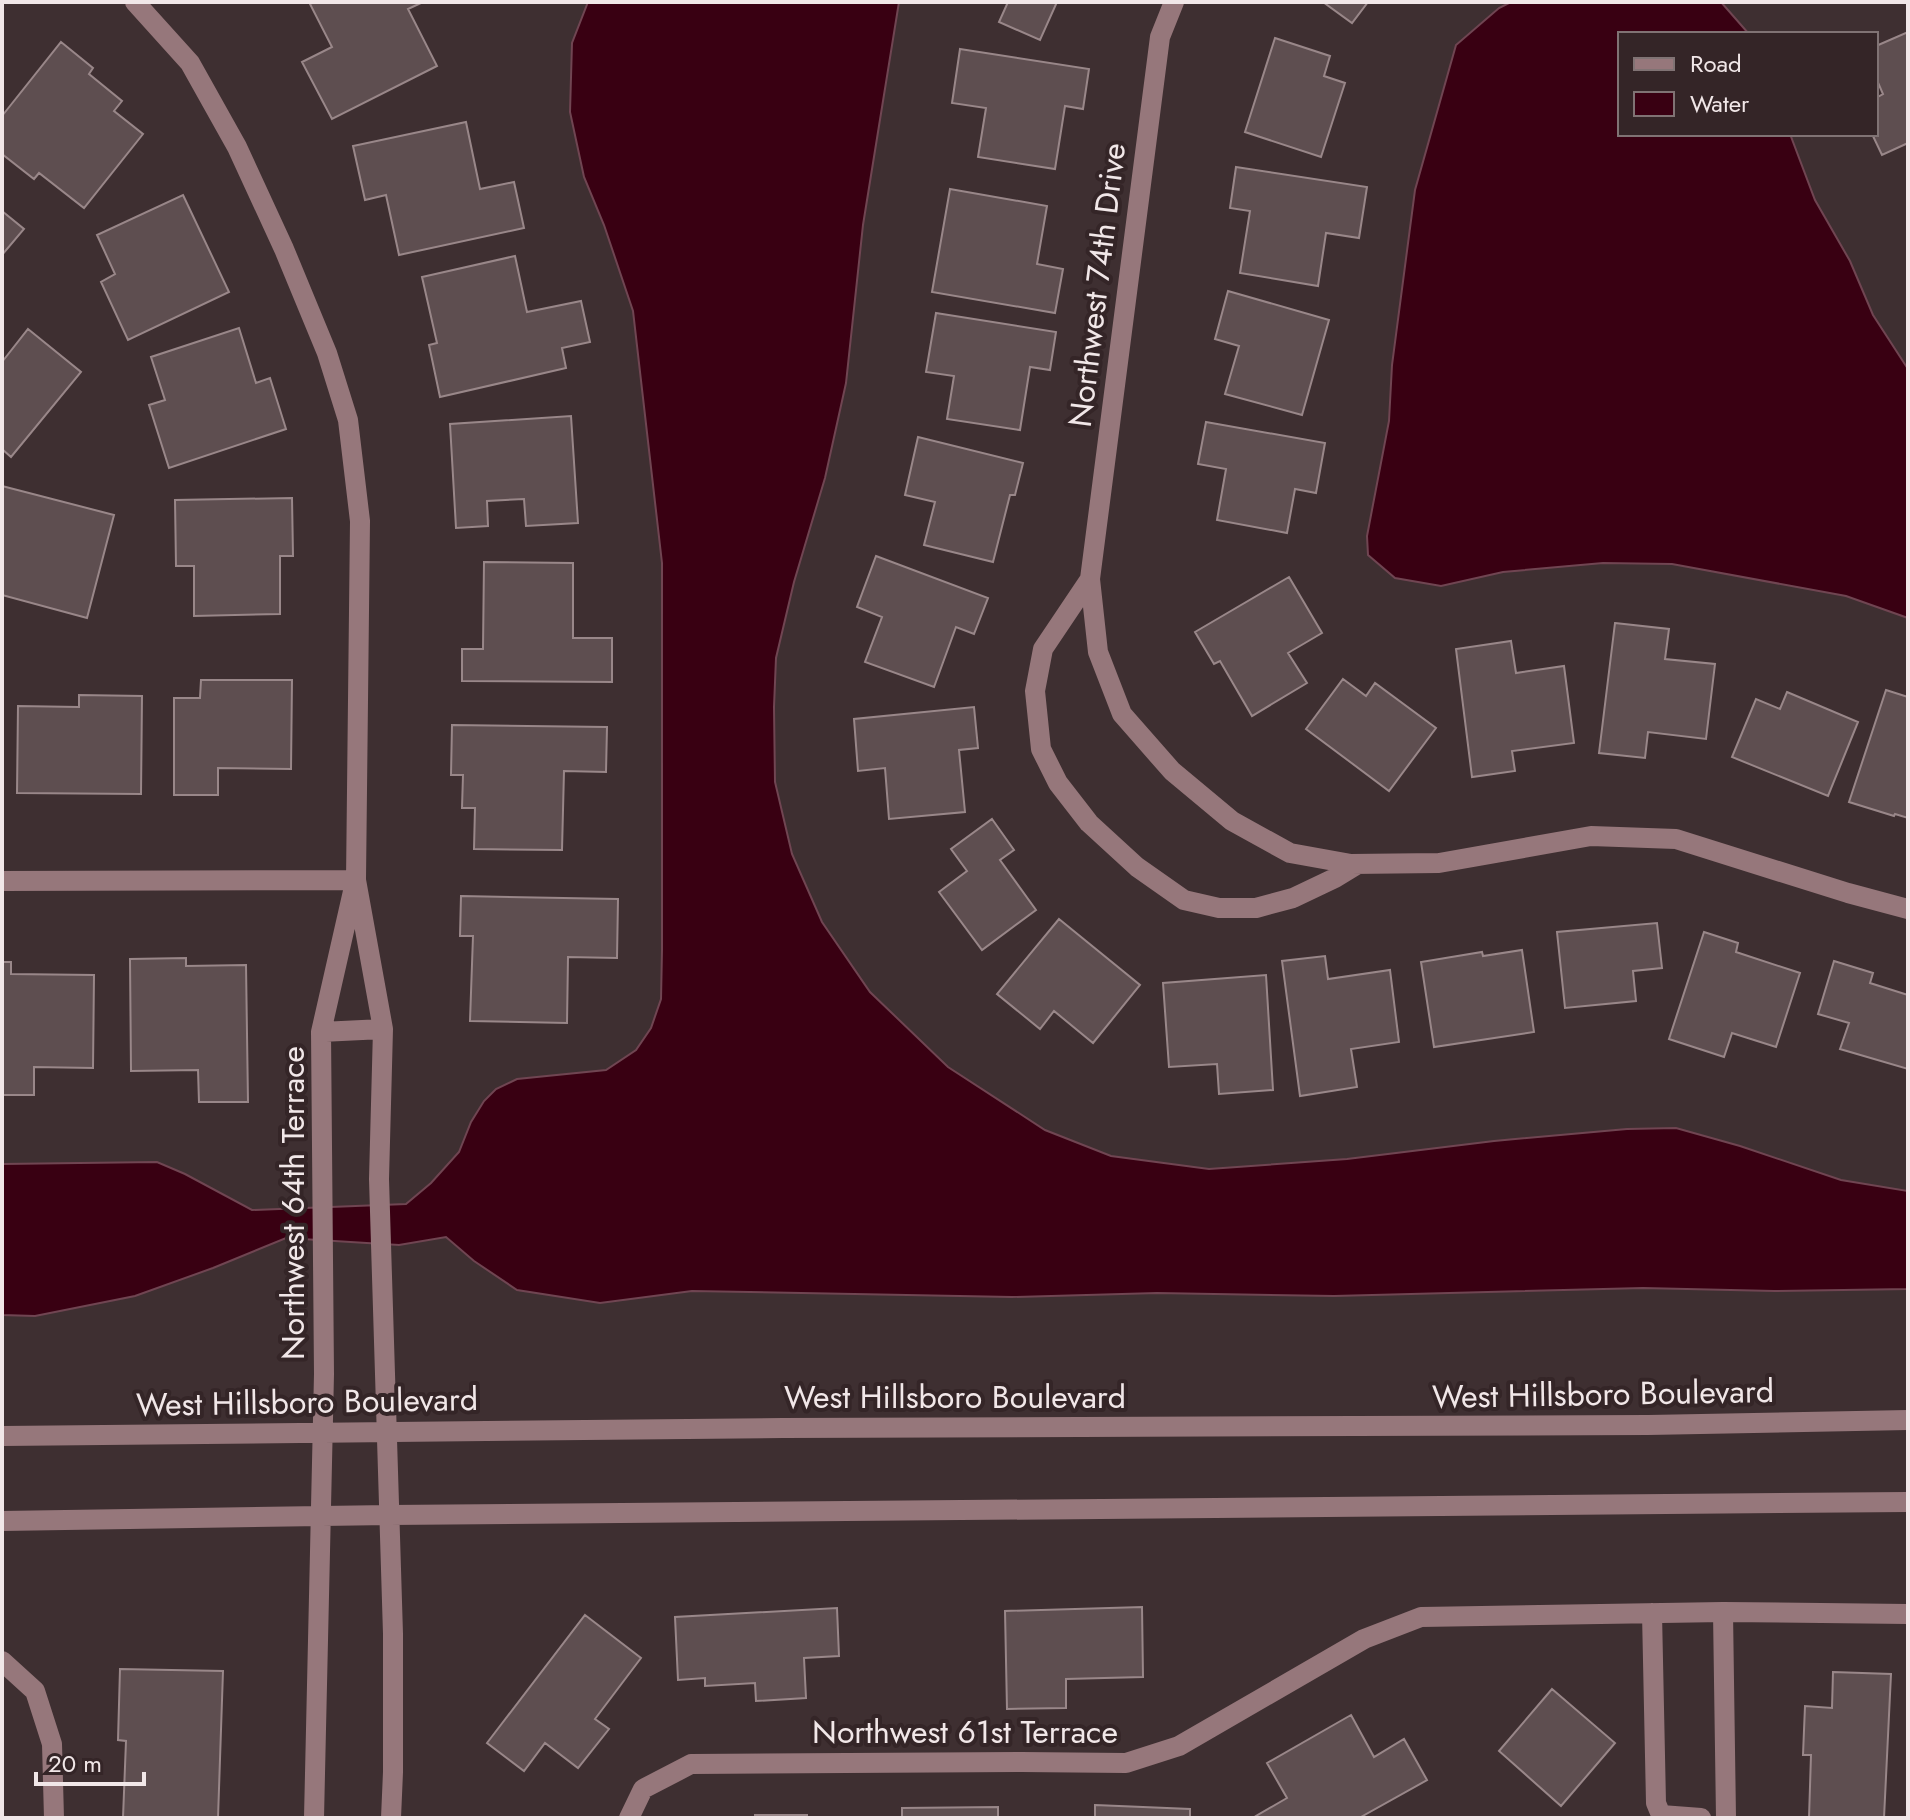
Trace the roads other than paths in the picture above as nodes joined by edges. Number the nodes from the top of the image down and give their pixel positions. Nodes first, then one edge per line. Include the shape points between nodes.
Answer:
1 (135, 2) edge
2 (1174, 2) edge
3 (1090, 579) junction
4 (1358, 864) junction
5 (356, 880) junction
6 (2, 881) edge
7 (1908, 909) edge
8 (383, 1029) junction
9 (321, 1032) junction
10 (1908, 1420) edge
11 (386, 1431) junction
12 (323, 1432) junction
13 (2, 1436) edge
14 (1908, 1502) edge
15 (321, 1515) junction
16 (389, 1515) junction
17 (2, 1521) edge
18 (1723, 1612) junction
19 (1652, 1613) junction
20 (1908, 1614) edge
21 (2, 1661) edge
22 (54, 1818) edge
23 (314, 1818) edge
24 (391, 1818) edge
25 (629, 1818) edge
26 (1701, 1818) edge
27 (1726, 1818) edge

1 - 5 street, Northwest 64th Terrace via 190,63 237,147 327,353 348,420 360,521
2 - 3 street, Northwest 74th Drive via 1160,37
3 - 4 street, Northwest 74th Drive via 1098,652 1122,714 1172,771 1232,821 1290,853
3 - 4 street, Northwest 74th Drive via 1043,649 1035,691 1041,749 1058,783 1089,823 1184,900 1219,908 1256,908 1293,898
4 - 7 street, Northwest 74th Drive via 1439,863 1591,836 1676,839
5 - 6 street
5 - 8 street, Northwest 64th Terrace
5 - 9 street, Northwest 64th Terrace
8 - 9 street
8 - 11 street, Northwest 64th Terrace via 379,1179
9 - 12 street, Northwest 64th Terrace
10 - 11 street, West Hillsboro Boulevard
11 - 12 street, West Hillsboro Boulevard
11 - 16 street, Northwest 64th Terrace
12 - 13 street, West Hillsboro Boulevard
12 - 15 street, Northwest 64th Terrace
14 - 16 street
15 - 16 street
15 - 17 street
15 - 23 street, Northwest 64th Terrace
16 - 24 street, Northwest 64th Terrace
18 - 19 street, Northwest 61st Terrace
18 - 20 street, Northwest 61st Terrace
18 - 27 street
19 - 25 street, Northwest 61st Terrace via 1421,1617 1364,1639 1179,1746 1126,1763 691,1764 643,1789
19 - 26 street via 1656,1803 1661,1815
21 - 22 street via 35,1691 52,1744

